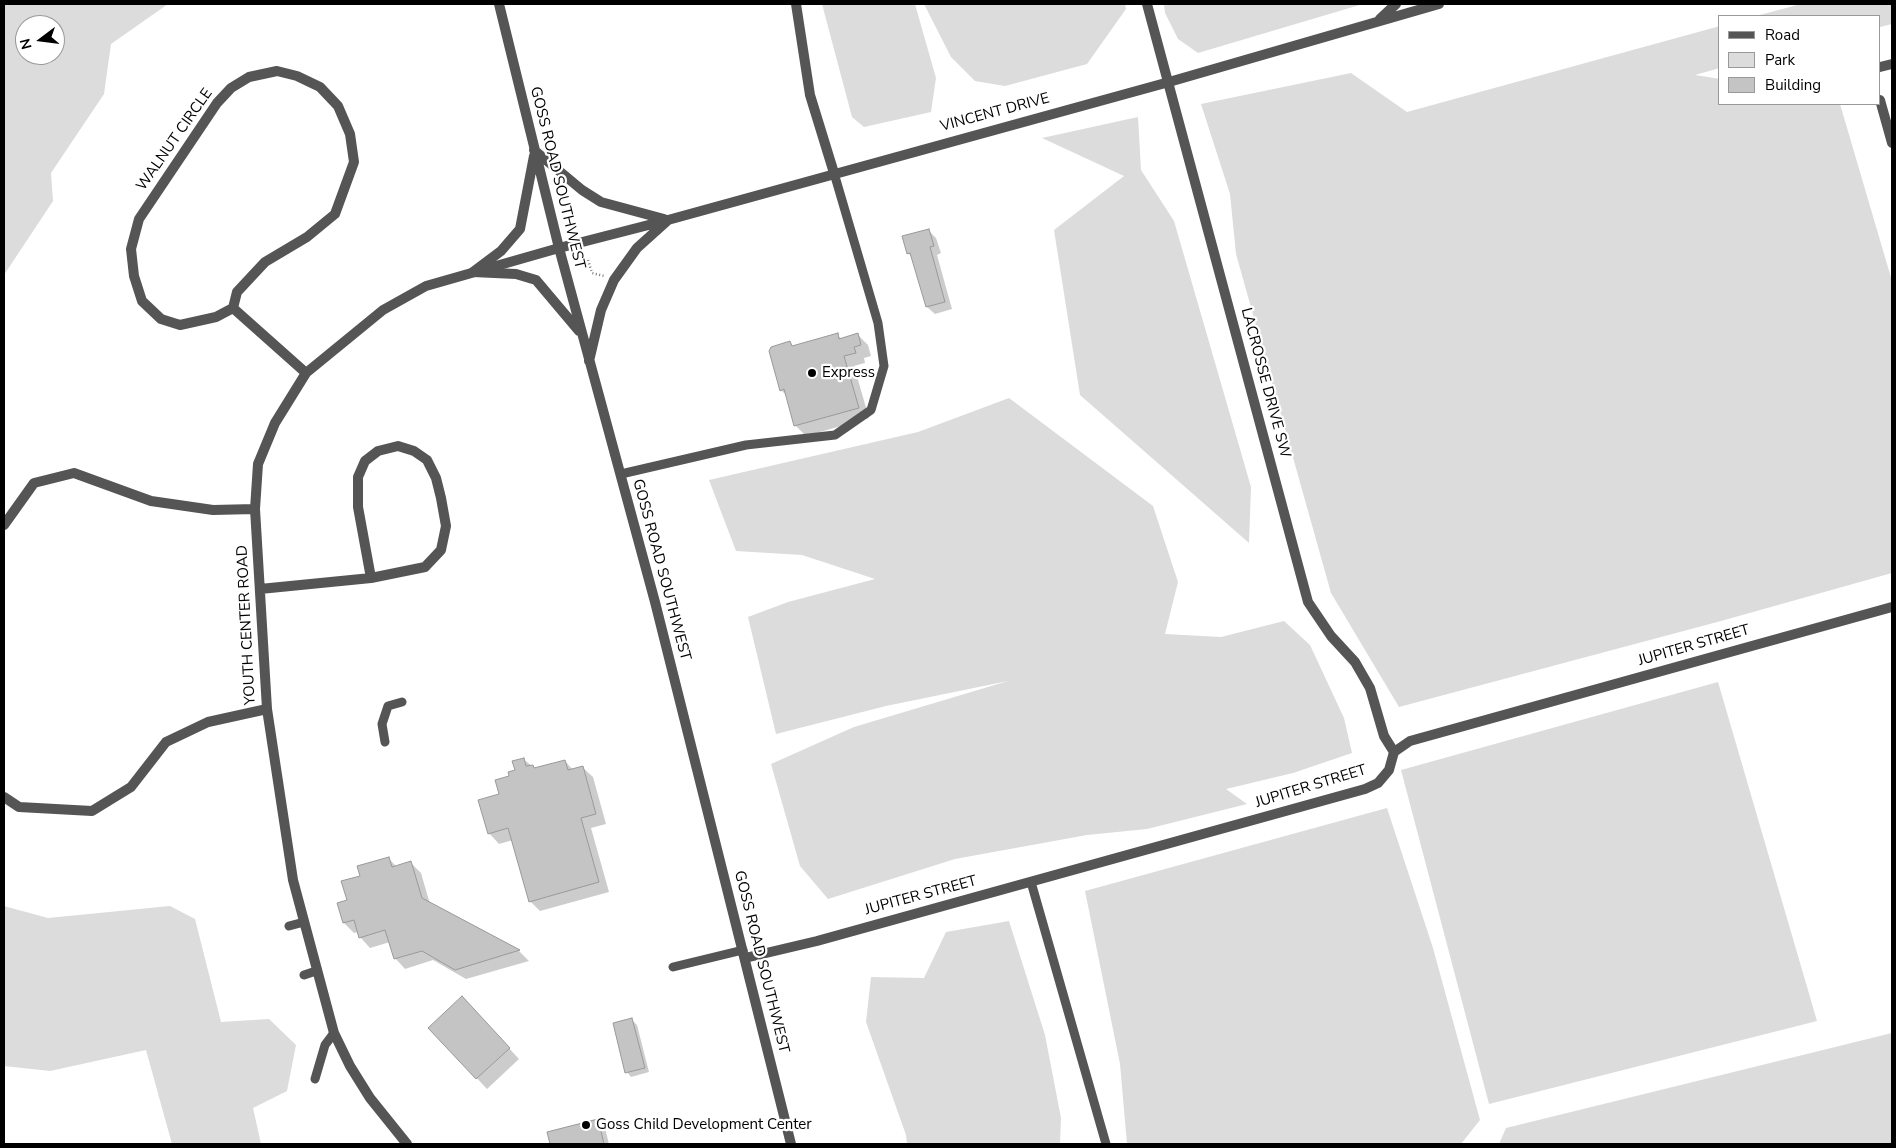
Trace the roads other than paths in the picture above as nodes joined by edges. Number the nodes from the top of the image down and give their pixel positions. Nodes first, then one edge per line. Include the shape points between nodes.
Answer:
1 (499, 4) edge
2 (796, 4) edge
3 (1147, 4) edge
4 (1396, 4) edge
5 (1438, 4) edge
6 (1380, 20) junction
7 (1169, 82) junction
8 (1881, 104) edge
9 (1892, 143) edge
10 (534, 150) junction
11 (834, 173) junction
12 (668, 220) junction
13 (559, 248) junction
14 (473, 272) junction
15 (233, 308) junction
16 (582, 334) junction
17 (589, 362) junction
18 (306, 373) junction
19 (621, 474) junction
20 (255, 509) junction
21 (4, 525) edge
22 (370, 578) junction
23 (260, 589) junction
24 (1892, 607) edge
25 (402, 702) dead end
26 (267, 709) junction
27 (385, 742) dead end
28 (1394, 752) junction
29 (4, 797) edge
30 (1031, 882) junction
31 (304, 922) junction
32 (289, 926) dead end
33 (744, 954) junction
34 (673, 966) dead end
35 (316, 970) junction
36 (304, 975) dead end
37 (334, 1033) junction
38 (315, 1079) dead end
39 (408, 1144) edge
40 (791, 1144) edge
41 (1106, 1144) edge

1 - 10 street, GOSS ROAD SOUTHWEST
2 - 11 street via 810,95
3 - 7 street, LACROSSE DRIVE SW
4 - 6 street
5 - 6 street, VINCENT DRIVE
6 - 7 street, VINCENT DRIVE
7 - 11 street, VINCENT DRIVE
7 - 28 street, LACROSSE DRIVE SW via 1308,602 1331,636 1355,662 1370,688 1384,736
8 - 9 street
10 - 12 street via 601,202
10 - 13 street, GOSS ROAD SOUTHWEST
10 - 14 street via 528,199 520,230 501,251
11 - 12 street, VINCENT DRIVE
11 - 19 lane via 878,323 884,366 871,410 835,435 746,445
12 - 13 street, VINCENT DRIVE
12 - 17 street via 637,248 614,280 601,310
13 - 14 street, YOUTH CENTER ROAD
13 - 16 street, GOSS ROAD SOUTHWEST
14 - 16 street via 516,274 536,280
14 - 18 street, YOUTH CENTER ROAD via 405,296 359,328
15 - 15 street, WALNUT CIRCLE via 216,317 180,325 161,319 142,301 134,276 131,249 139,219 218,103 231,88 249,77 277,71 298,76 320,87 338,106 350,134 354,162 334,214 306,237 265,262 237,292
15 - 18 street
16 - 17 street, GOSS ROAD SOUTHWEST
17 - 19 street, GOSS ROAD SOUTHWEST
18 - 20 street, YOUTH CENTER ROAD via 274,423 258,464
19 - 33 street, GOSS ROAD SOUTHWEST
20 - 21 street via 213,510 151,501 74,473 34,483
20 - 23 street, YOUTH CENTER ROAD
22 - 22 street via 425,568 441,550 446,526 436,478 427,460 398,446 378,451 365,460 358,477 358,507
22 - 23 street
23 - 26 street, YOUTH CENTER ROAD
24 - 28 street, JUPITER STREET via 1410,741
25 - 27 lane via 388,706 382,724
26 - 29 street via 208,722 166,742 131,787 92,810 19,807
26 - 31 street, YOUTH CENTER ROAD via 293,880
28 - 30 street, JUPITER STREET via 1389,770 1378,782 1365,789
30 - 33 street, JUPITER STREET via 817,940
30 - 41 lane
31 - 32 lane
31 - 35 street, YOUTH CENTER ROAD
33 - 34 lane
33 - 40 street, GOSS ROAD SOUTHWEST
35 - 36 lane
35 - 37 street, YOUTH CENTER ROAD
37 - 38 lane via 325,1045
37 - 39 street, YOUTH CENTER ROAD via 370,1098

